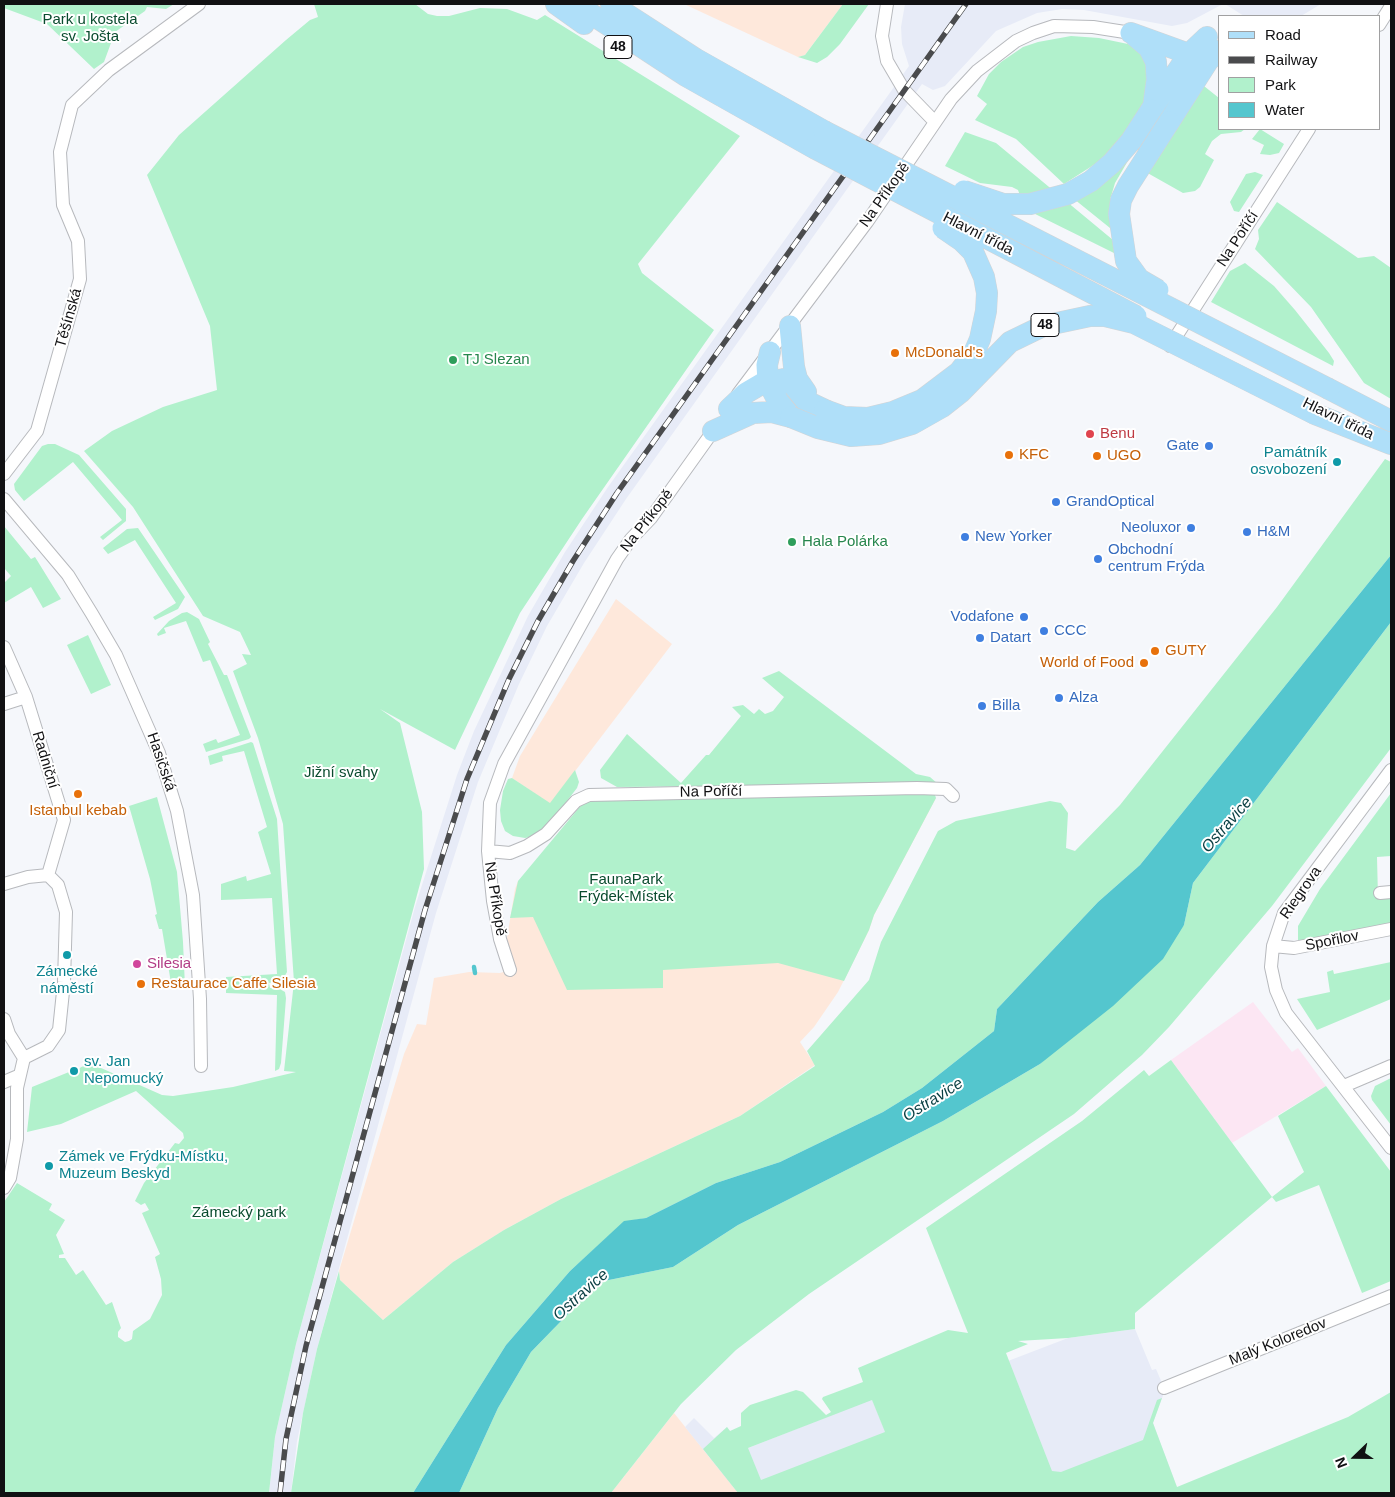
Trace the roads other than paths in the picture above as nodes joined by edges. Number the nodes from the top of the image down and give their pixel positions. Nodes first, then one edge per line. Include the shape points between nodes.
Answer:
1 (199, 4) edge
2 (556, 4) edge
3 (576, 4) edge
4 (611, 4) edge
5 (630, 4) edge
6 (887, 4) edge
7 (1391, 6) edge
8 (1380, 23) edge
9 (1131, 34) junction
10 (1169, 38) junction
11 (1216, 44) edge
12 (1189, 54) junction
13 (692, 67) junction
14 (1196, 80) junction
15 (1152, 110) junction
16 (935, 122) junction
17 (1308, 130) edge
18 (819, 140) junction
19 (790, 326) junction
20 (1168, 351) dead end
21 (770, 352) junction
22 (768, 382) junction
23 (1331, 386) junction
24 (813, 402) junction
25 (729, 409) junction
26 (1316, 412) junction
27 (792, 417) junction
28 (1391, 420) edge
29 (713, 432) junction
30 (1391, 444) edge
31 (4, 474) edge
32 (4, 499) edge
33 (4, 647) edge
34 (26, 697) junction
35 (4, 704) edge
36 (1391, 770) edge
37 (953, 796) dead end
38 (488, 852) junction
39 (48, 875) junction
40 (4, 884) edge
41 (1391, 929) edge
42 (1273, 946) junction
43 (510, 970) dead end
44 (4, 1019) edge
45 (24, 1058) junction
46 (201, 1066) dead end
47 (1391, 1066) edge
48 (18, 1076) junction
49 (4, 1082) edge
50 (1344, 1086) junction
51 (1391, 1148) edge
52 (4, 1188) edge
53 (1391, 1296) edge
54 (1164, 1388) dead end

1 - 31 street, Těšínská via 109,70 72,104 60,152 63,205 78,240 80,279 36,431
2 - 13 main road, 48 via 635,58
3 - 13 main road, Hlavní třída / 48
4 - 13 main road, 48
5 - 13 main road, 48 via 659,23
6 - 16 street via 882,36 887,61 904,90
7 - 8 street
9 - 10 main road
9 - 12 main road
9 - 15 main road, 48 via 1146,44 1156,62
9 - 16 street, Na Příkopě via 1064,26 1033,33 1005,48 977,71
10 - 11 main road
10 - 12 main road
11 - 12 main road, 48
11 - 14 main road, 48
12 - 14 main road
12 - 15 main road, 48
13 - 18 main road, Hlavní třída / 48
14 - 23 main road, 48, bridge via 1121,200 1119,230 1130,268 1149,286 1286,355
15 - 18 main road, 48, bridge via 1125,148 1098,176 1068,194 1030,204 1003,204 987,200 869,144
16 - 19 street, Na Příkopě via 867,222
17 - 20 street, Na Poříčí
18 - 23 main road, 48, bridge
18 - 24 main road, 48, bridge via 846,178 962,240 976,258 987,293 984,322 974,353 959,372 922,400 894,412 868,418 844,417
18 - 26 main road, Hlavní třída / 48, bridge
19 - 21 street, Na Příkopě
19 - 24 main road via 794,367 800,385
21 - 22 main road via 766,365
21 - 25 street, Na Příkopě via 747,379
22 - 24 main road via 789,381
22 - 25 main road via 746,394
22 - 27 main road, 48
23 - 28 main road, 48
25 - 29 street, Na Příkopě
26 - 27 main road, 48, bridge via 1134,323 1090,316 1043,326 1010,342 961,392 912,424 878,434 851,436 818,428
26 - 30 main road, 48
27 - 29 main road, 48 via 772,412 752,413
29 - 38 street, Na Příkopě via 617,559 504,764 490,803
32 - 46 street, Hasičská via 68,576 92,614 120,664 159,754 177,811 193,895
33 - 34 street, Radniční
34 - 35 street
34 - 39 street, Radniční via 64,820
36 - 42 street, Riegrova via 1284,913
37 - 38 street, Na Poříčí via 946,789 917,788 589,795 576,801 546,834 527,846 510,853
38 - 43 street, Na Příkopě via 492,901
39 - 40 street
39 - 45 street via 58,885 66,912 59,1030 48,1046
41 - 42 street, Spořilov via 1294,948
42 - 50 street, Riegrova via 1271,967 1286,1013
44 - 45 street
45 - 48 street
47 - 50 street
48 - 49 street
48 - 52 street via 17,1139 10,1178
50 - 51 street, Riegrova
53 - 54 street, Malý Koloredov

